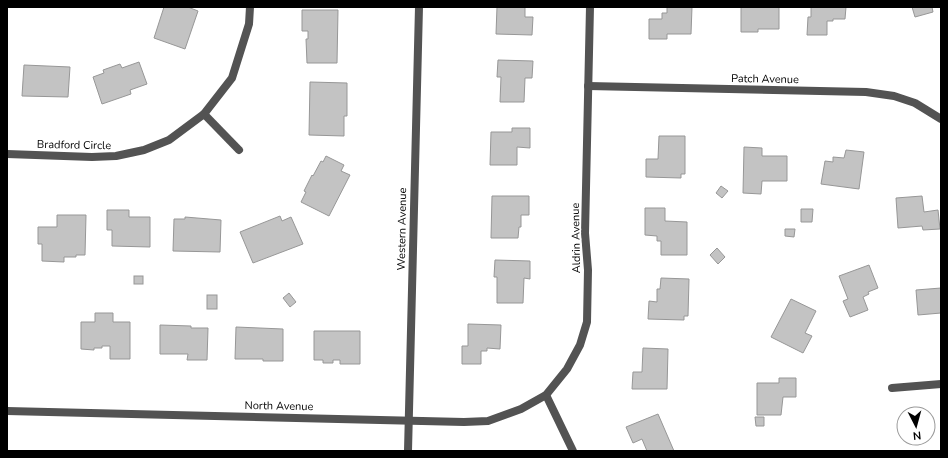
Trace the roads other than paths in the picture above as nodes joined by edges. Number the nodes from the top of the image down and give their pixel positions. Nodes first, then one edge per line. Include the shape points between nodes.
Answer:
1 (250, 7) edge
2 (419, 7) edge
3 (590, 7) edge
4 (588, 86) junction
5 (203, 115) junction
6 (940, 115) edge
7 (239, 150) dead end
8 (7, 154) edge
9 (941, 384) edge
10 (892, 388) dead end
11 (546, 396) junction
12 (7, 411) edge
13 (408, 420) junction
14 (408, 451) edge
15 (573, 451) edge

1 - 5 street, Bradford Circle via 248,24 232,78
2 - 13 street, Western Avenue
3 - 4 street, Aldrin Avenue
4 - 6 street, Patch Avenue via 866,92 894,96
4 - 11 street, Aldrin Avenue via 585,233 588,270 587,322 580,345
5 - 7 street
5 - 8 street, Bradford Circle via 168,140 144,150 116,156
9 - 10 street
11 - 13 street, North Avenue via 526,407 488,421
11 - 15 street
12 - 13 street, North Avenue
13 - 14 street, Western Avenue

